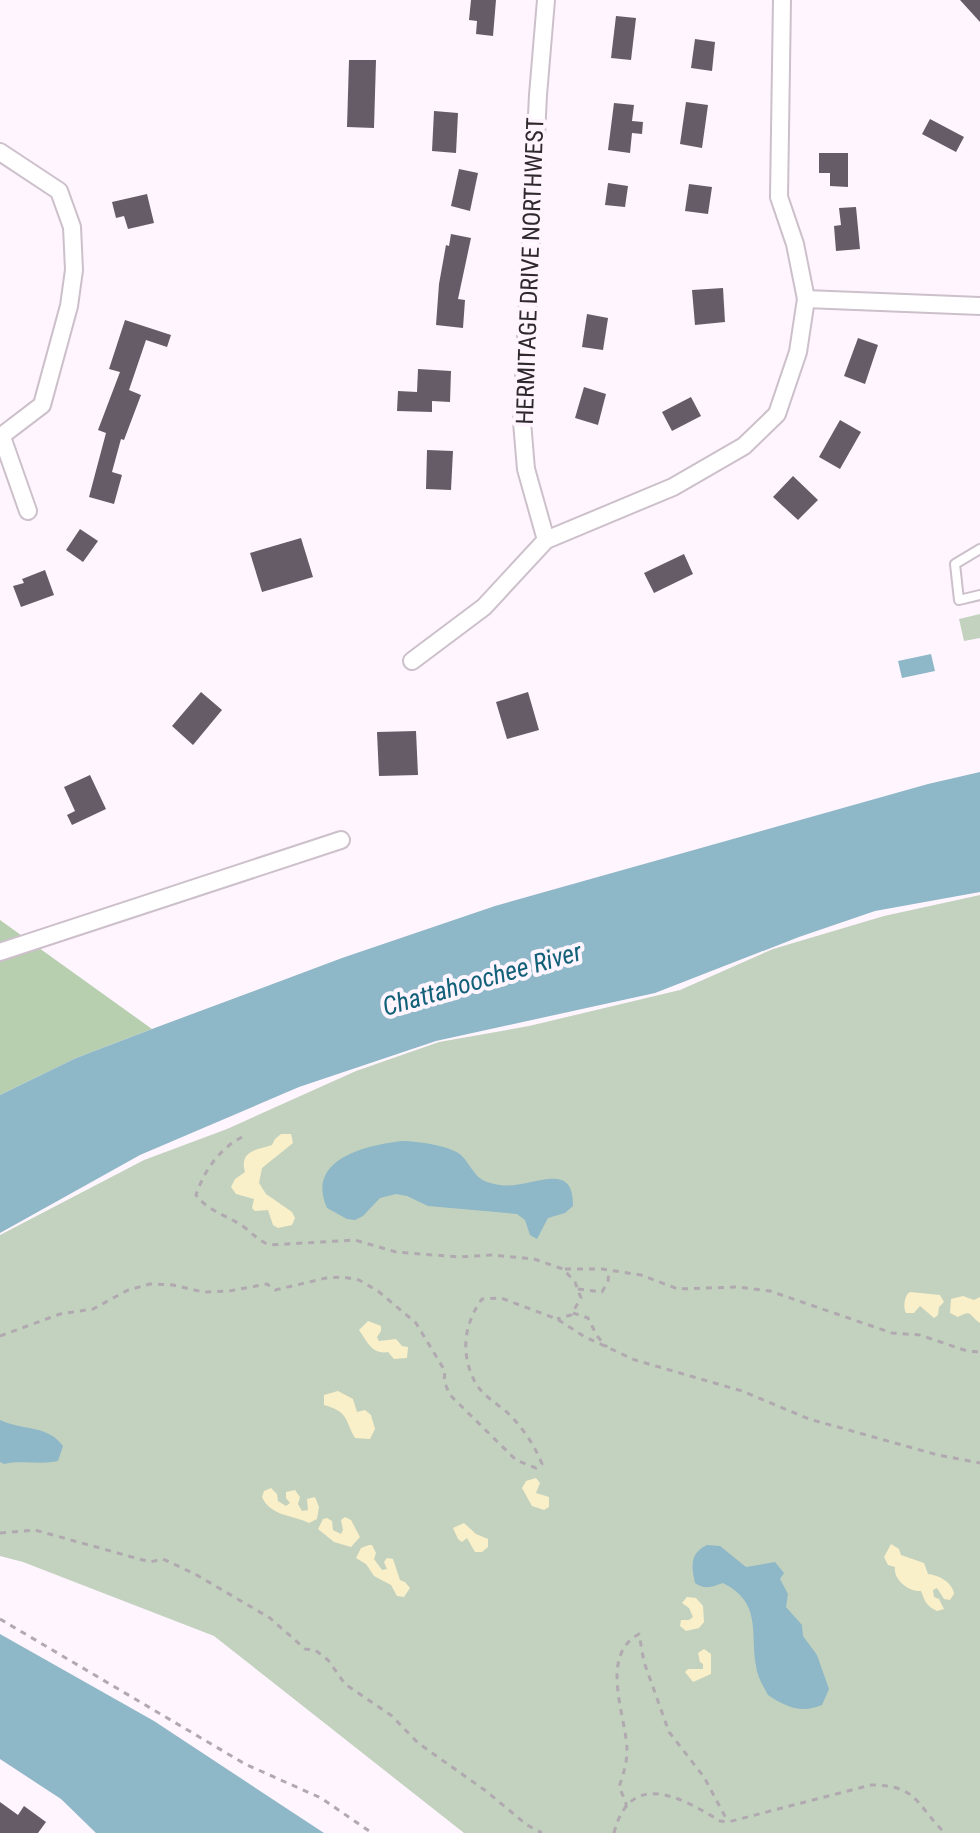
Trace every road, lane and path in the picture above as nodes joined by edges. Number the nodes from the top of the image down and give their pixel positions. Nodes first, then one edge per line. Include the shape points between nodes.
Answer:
1 (546, 0) edge
2 (782, 0) edge
3 (0, 152) edge
4 (806, 299) junction
5 (980, 306) edge
6 (1, 437) edge
7 (28, 511) dead end
8 (546, 540) junction
9 (980, 549) edge
10 (980, 595) edge
11 (412, 661) dead end
12 (341, 840) dead end
13 (0, 952) edge
14 (242, 1137) dead end
15 (563, 1269) junction
16 (609, 1270) junction
17 (578, 1289) junction
18 (573, 1313) junction
19 (557, 1319) junction
20 (0, 1336) edge
21 (610, 1350) junction
22 (980, 1352) edge
23 (980, 1463) edge
24 (0, 1533) edge
25 (0, 1619) edge
26 (626, 1808) junction
27 (728, 1822) junction
28 (372, 1833) edge
29 (542, 1833) edge
30 (614, 1833) edge
31 (945, 1833) edge

1 - 8 street, HERMITAGE DRIVE NORTHWEST via 522,422 526,469
2 - 4 street via 779,197
3 - 6 street via 59,191 72,227 74,270 42,405
4 - 5 street
4 - 8 street via 798,352 777,414 744,446 673,487
6 - 7 street
8 - 11 street via 484,607
9 - 10 lane via 955,564 959,600
12 - 13 street
14 - 15 path via 215,1159 196,1195 204,1206 243,1226 259,1241 270,1245 355,1240 396,1252 534,1259
15 - 16 path
15 - 17 path
16 - 17 path via 602,1292
16 - 22 path via 678,1289 770,1291 892,1333
17 - 18 path via 581,1298
18 - 19 path
18 - 21 path via 588,1318
19 - 20 path via 501,1298 482,1299 465,1331 475,1382 531,1442 542,1464 536,1468 516,1460 460,1407 416,1323 359,1280 326,1278 284,1289 267,1284 203,1292 150,1284 93,1309 60,1314
19 - 21 path
21 - 23 path via 742,1391 809,1419
24 - 29 path via 35,1530 150,1562 163,1559 218,1585 270,1618 305,1649 315,1650 345,1684 392,1716 418,1743
25 - 28 path via 245,1764 321,1798
26 - 27 path via 632,1799 655,1793
26 - 27 path via 619,1787 627,1743 617,1679 621,1655 639,1634 669,1732 704,1777
26 - 30 path
27 - 31 path via 844,1790 889,1785 908,1791

